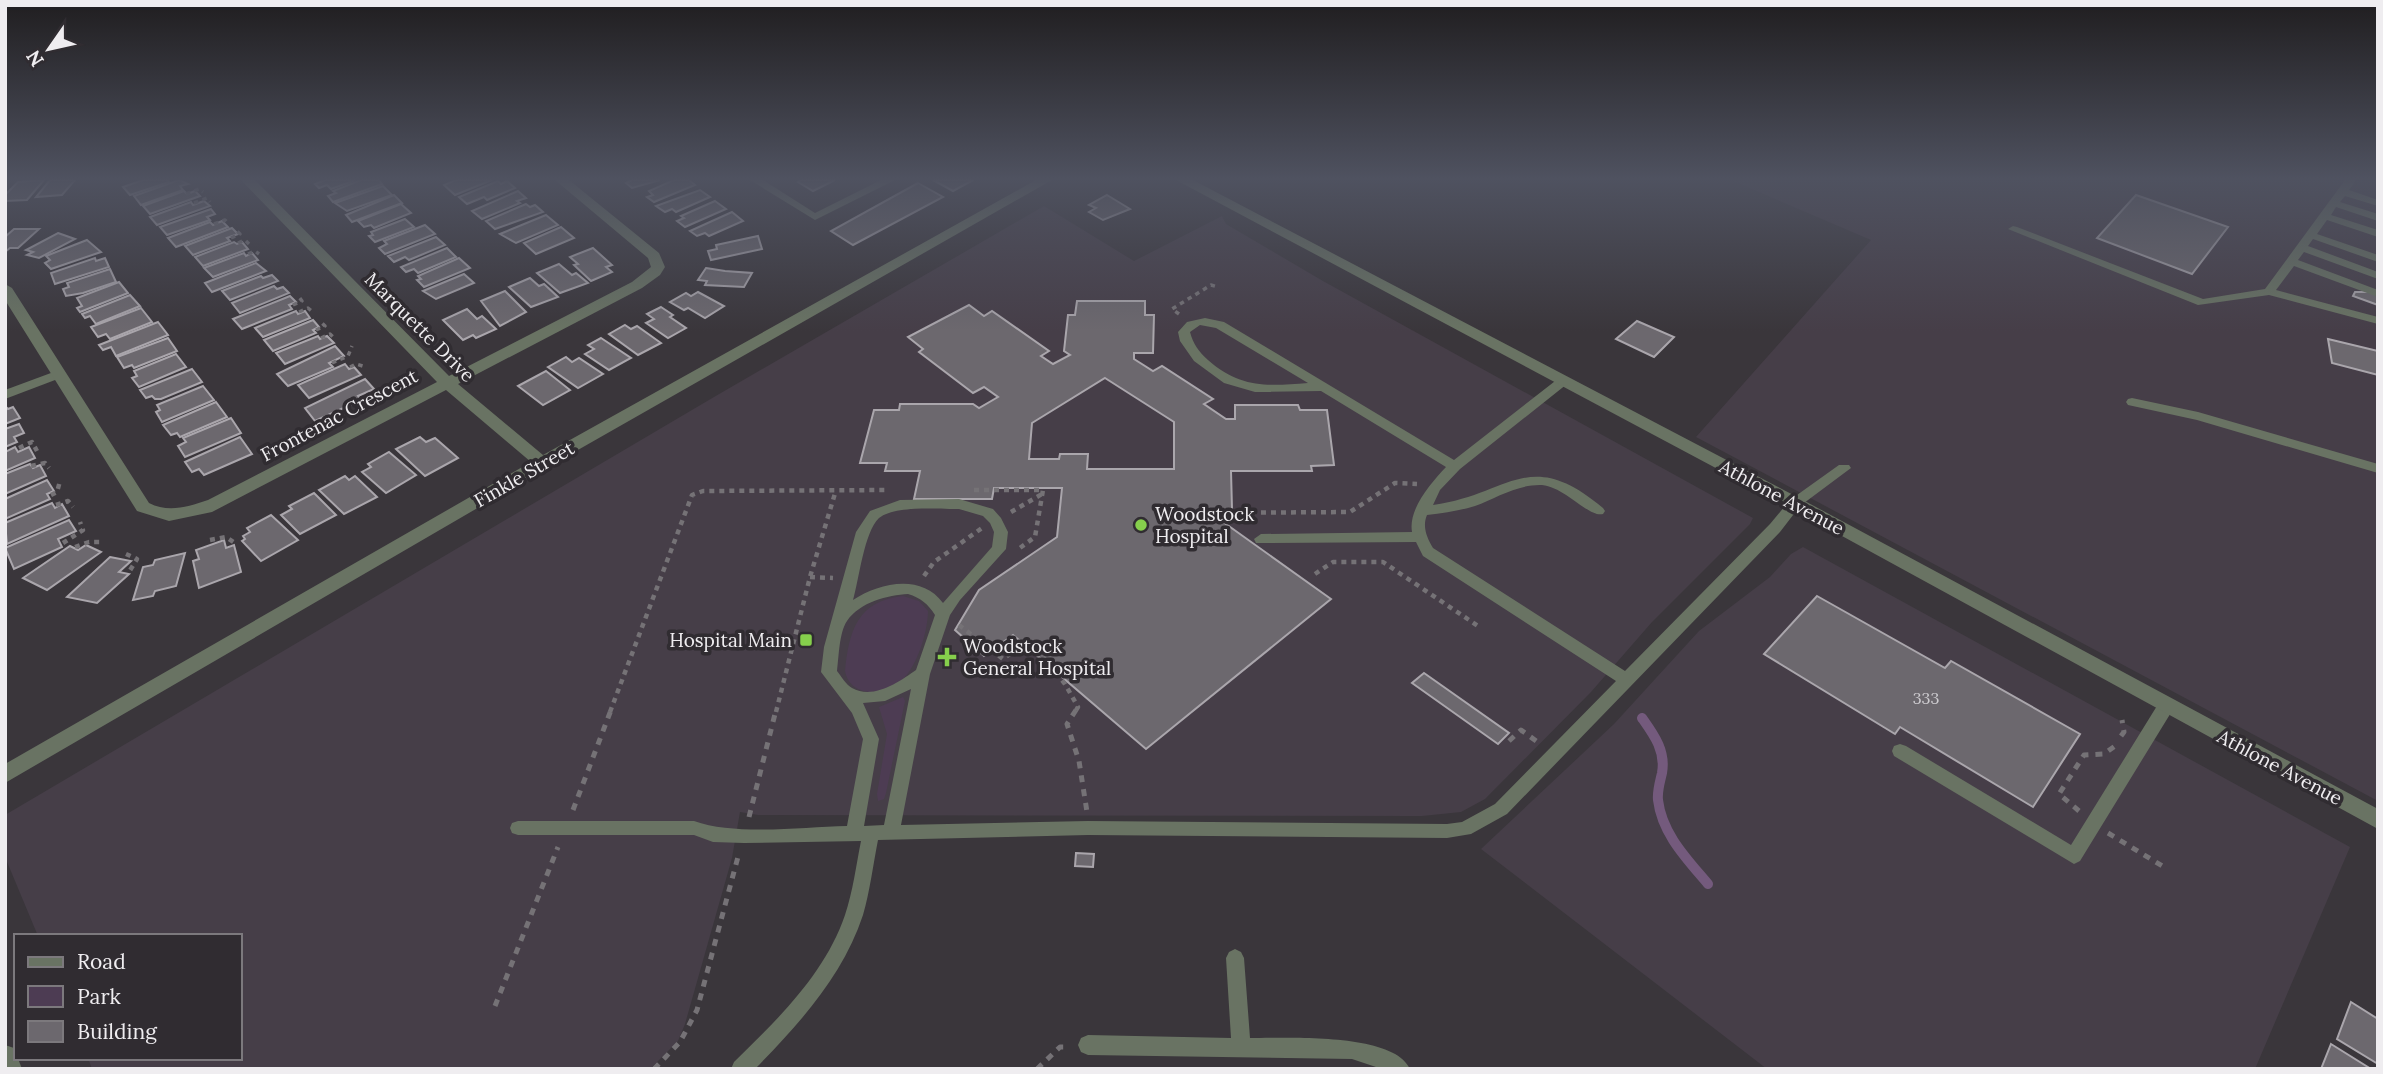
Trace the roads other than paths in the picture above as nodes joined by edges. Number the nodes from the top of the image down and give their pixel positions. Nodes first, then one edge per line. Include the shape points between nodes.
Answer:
1 (296, 230) edge
2 (622, 230) edge
3 (957, 230) edge
4 (1277, 230) edge
5 (2016, 230) edge
6 (2315, 230) edge
7 (2311, 235) junction
8 (2302, 248) junction
9 (2378, 259) edge
10 (2292, 261) junction
11 (2378, 276) edge
12 (5, 288) edge
13 (2269, 292) junction
14 (2378, 293) edge
15 (2378, 321) edge
16 (59, 374) junction
17 (1563, 381) junction
18 (446, 382) junction
19 (1322, 387) junction
20 (5, 395) edge
21 (2132, 402) dead end
22 (542, 463) junction
23 (1455, 467) junction
24 (1843, 468) dead end
25 (2378, 469) edge
26 (1795, 503) junction
27 (1423, 511) junction
28 (1598, 511) dead end
29 (1420, 537) junction
30 (1261, 539) dead end
31 (943, 614) junction
32 (840, 619) junction
33 (922, 674) junction
34 (1625, 679) junction
35 (844, 692) junction
36 (2166, 706) junction
37 (1900, 751) dead end
38 (5, 774) edge
39 (2378, 820) edge
40 (518, 828) dead end
41 (872, 832) junction
42 (1235, 958) dead end
43 (1088, 1045) road end
44 (1241, 1046) junction
45 (5, 1057) edge
46 (10, 1069) edge
47 (741, 1069) edge
48 (1400, 1069) edge

1 - 18 street, Marquette Drive
2 - 18 street, Frontenac Crescent via 654,256 655,272
3 - 22 street, Finkle Street
4 - 17 street, Athlone Avenue
5 - 13 lane via 2202,303
6 - 7 lane
7 - 8 lane
7 - 9 lane
8 - 10 lane
8 - 11 lane
10 - 13 lane
10 - 14 lane
12 - 16 street, Frontenac Crescent
13 - 15 lane
16 - 18 street, Frontenac Crescent via 143,507 171,515 214,504
16 - 20 lane
17 - 23 lane
17 - 26 street, Athlone Avenue
18 - 22 street, Marquette Drive
19 - 19 lane via 1220,325 1198,322 1184,332 1195,356 1237,384 1251,388
19 - 23 lane
21 - 25 lane via 2212,420
22 - 38 street, Finkle Street
23 - 27 lane via 1435,487
24 - 26 lane
26 - 34 lane
26 - 36 street, Athlone Avenue
27 - 28 lane via 1464,504 1535,479 1554,482
27 - 29 lane via 1417,522
29 - 30 lane
29 - 34 lane via 1428,552
31 - 32 lane via 933,597 922,591 897,589 871,597
31 - 32 lane via 999,549 1001,532 988,512 959,504 900,505 883,510 867,522
31 - 33 lane
32 - 35 lane via 829,672
33 - 35 lane via 879,698 858,699
33 - 41 lane
34 - 41 lane via 1501,809 1456,830
35 - 41 lane via 863,717 871,739
36 - 37 lane via 2074,856
36 - 39 street, Athlone Avenue
40 - 41 lane via 694,828 713,835 744,836
41 - 47 lane via 853,917 835,953 793,1014
42 - 44 lane
43 - 44 lane
44 - 48 lane via 1352,1049
45 - 46 street

